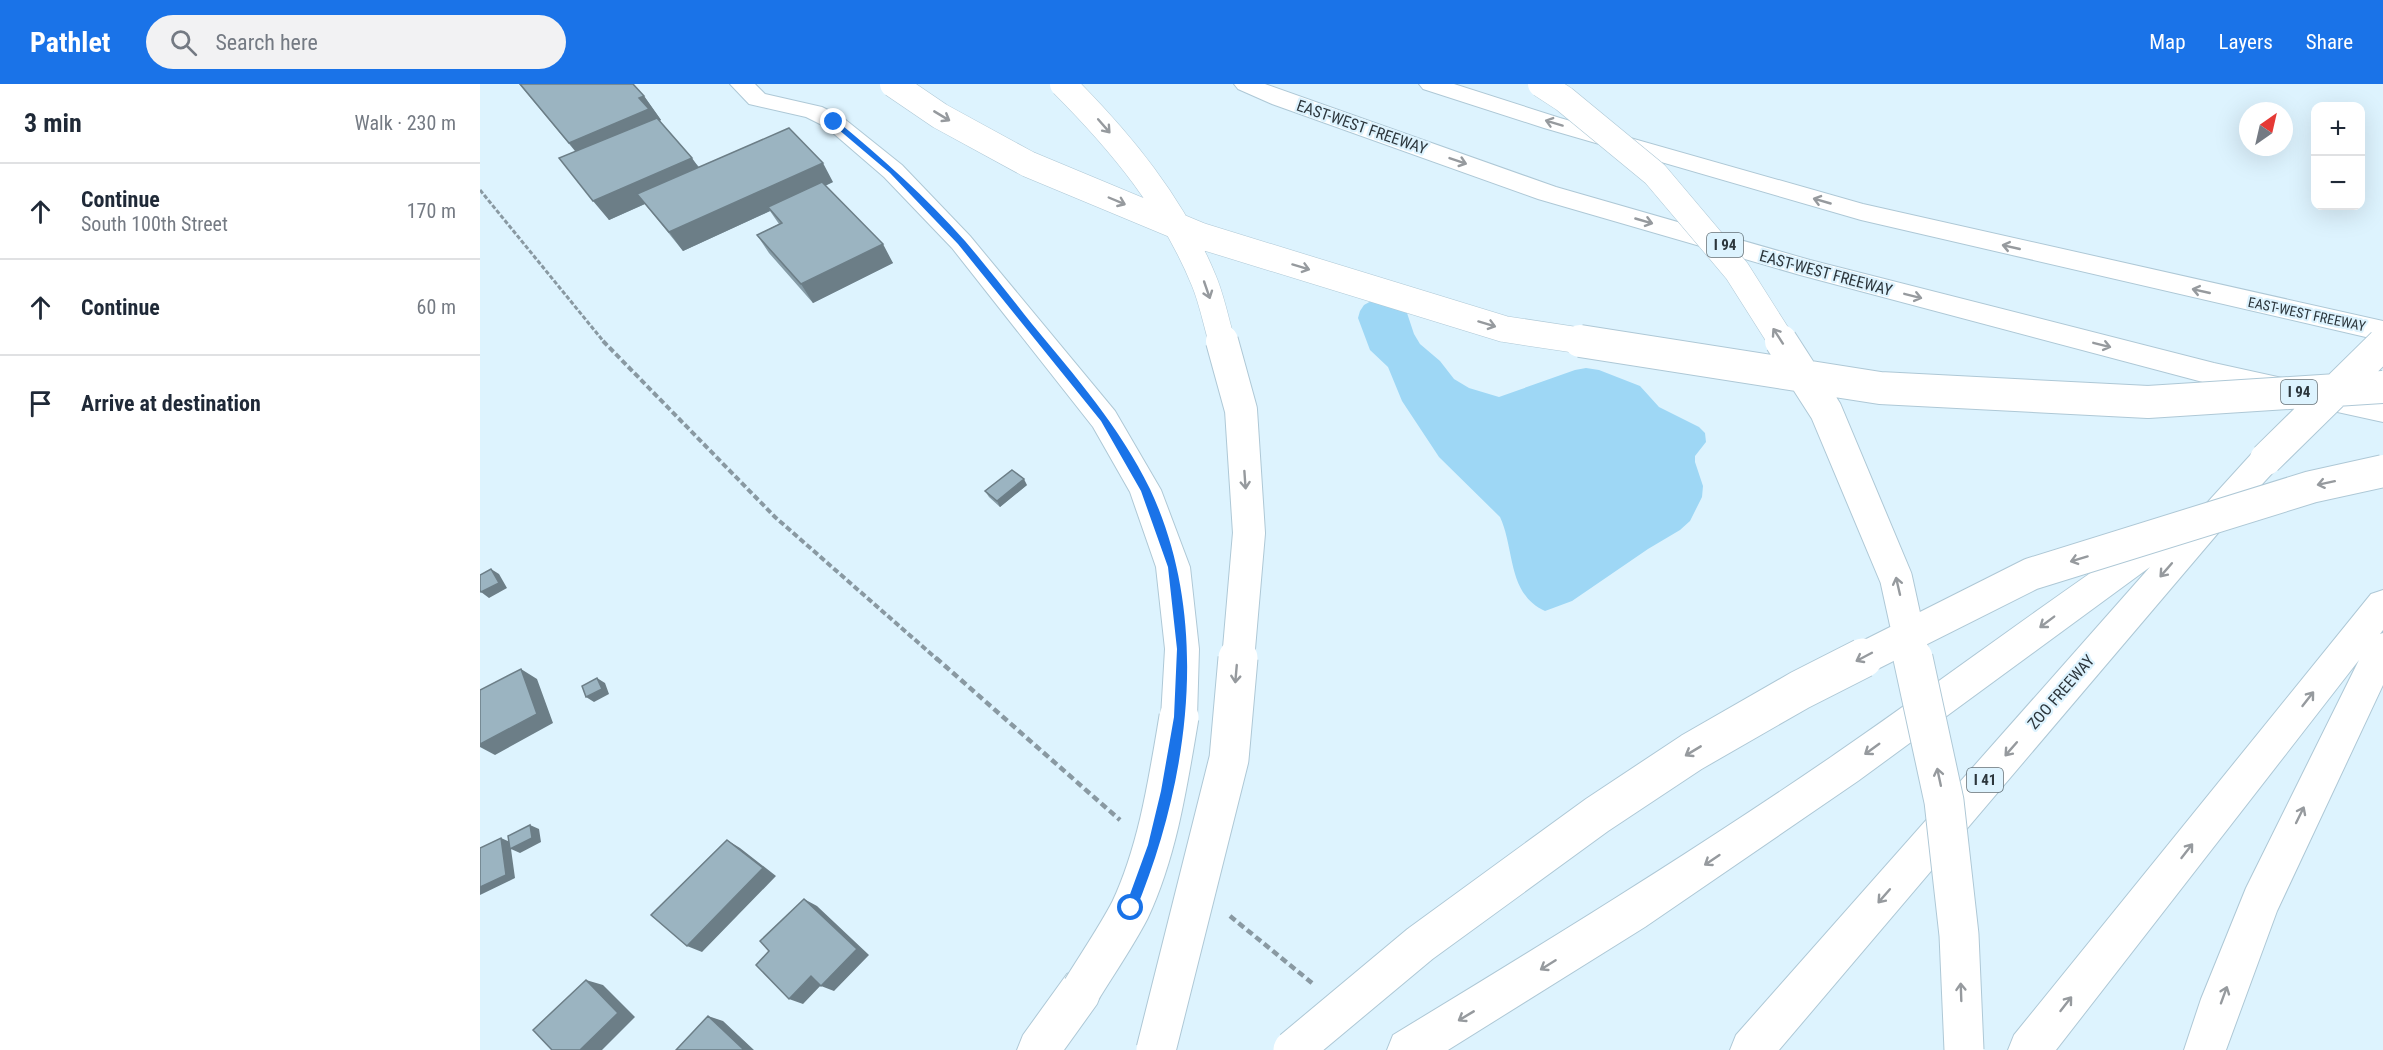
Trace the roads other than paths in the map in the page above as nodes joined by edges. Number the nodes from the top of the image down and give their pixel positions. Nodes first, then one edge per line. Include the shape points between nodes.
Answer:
1 (742, 84) edge
2 (893, 84) edge
3 (1063, 84) edge
4 (1246, 84) edge
5 (1431, 84) edge
6 (1541, 84) edge
7 (2258, 304) junction
8 (2383, 323) edge
9 (2383, 331) edge
10 (2383, 344) edge
11 (2214, 374) junction
12 (2383, 387) edge
13 (2383, 411) edge
14 (2383, 422) edge
15 (2383, 471) edge
16 (2218, 510) junction
17 (2383, 604) edge
18 (2383, 648) edge
19 (1038, 1050) edge
20 (1156, 1050) edge
21 (1293, 1050) edge
22 (1408, 1050) edge
23 (1751, 1050) edge
24 (1964, 1050) edge
25 (2029, 1050) edge
26 (2205, 1050) edge

1 - 19 main road, bridge via 757,99 814,111 834,122 892,171 961,242 1104,419 1145,490 1173,567 1182,649 1179,717 1154,845 1131,908 1082,989
2 -> 12 main road, bridge via 940,116 1028,164 1201,236 1504,329 1880,388 2148,402
3 -> 20 main road, bridge via 1127,153 1183,237 1208,290 1241,410 1249,533 1229,759
4 -> 11 main road, EAST-WEST FREEWAY / I 94 via 1547,193 1809,269
7 -> 5 main road, EAST-WEST FREEWAY via 1861,212
24 -> 6 main road, bridge via 1959,935 1944,801 1896,578 1826,411 1737,271 1655,174
7 - 8 main road
7 - 9 main road, EAST-WEST FREEWAY
10 - 16 main road, ZOO FREEWAY / I 41, bridge
11 - 13 main road, EAST-WEST FREEWAY / I 94
11 - 14 main road
15 -> 21 main road, bridge via 2311,487 2031,574 1819,680 1692,752 1597,815 1420,944
16 -> 22 main road via 2161,540 1845,769 1689,875
16 -> 23 main road, ZOO FREEWAY / I 41
25 -> 17 main road
26 -> 18 main road via 2260,902

